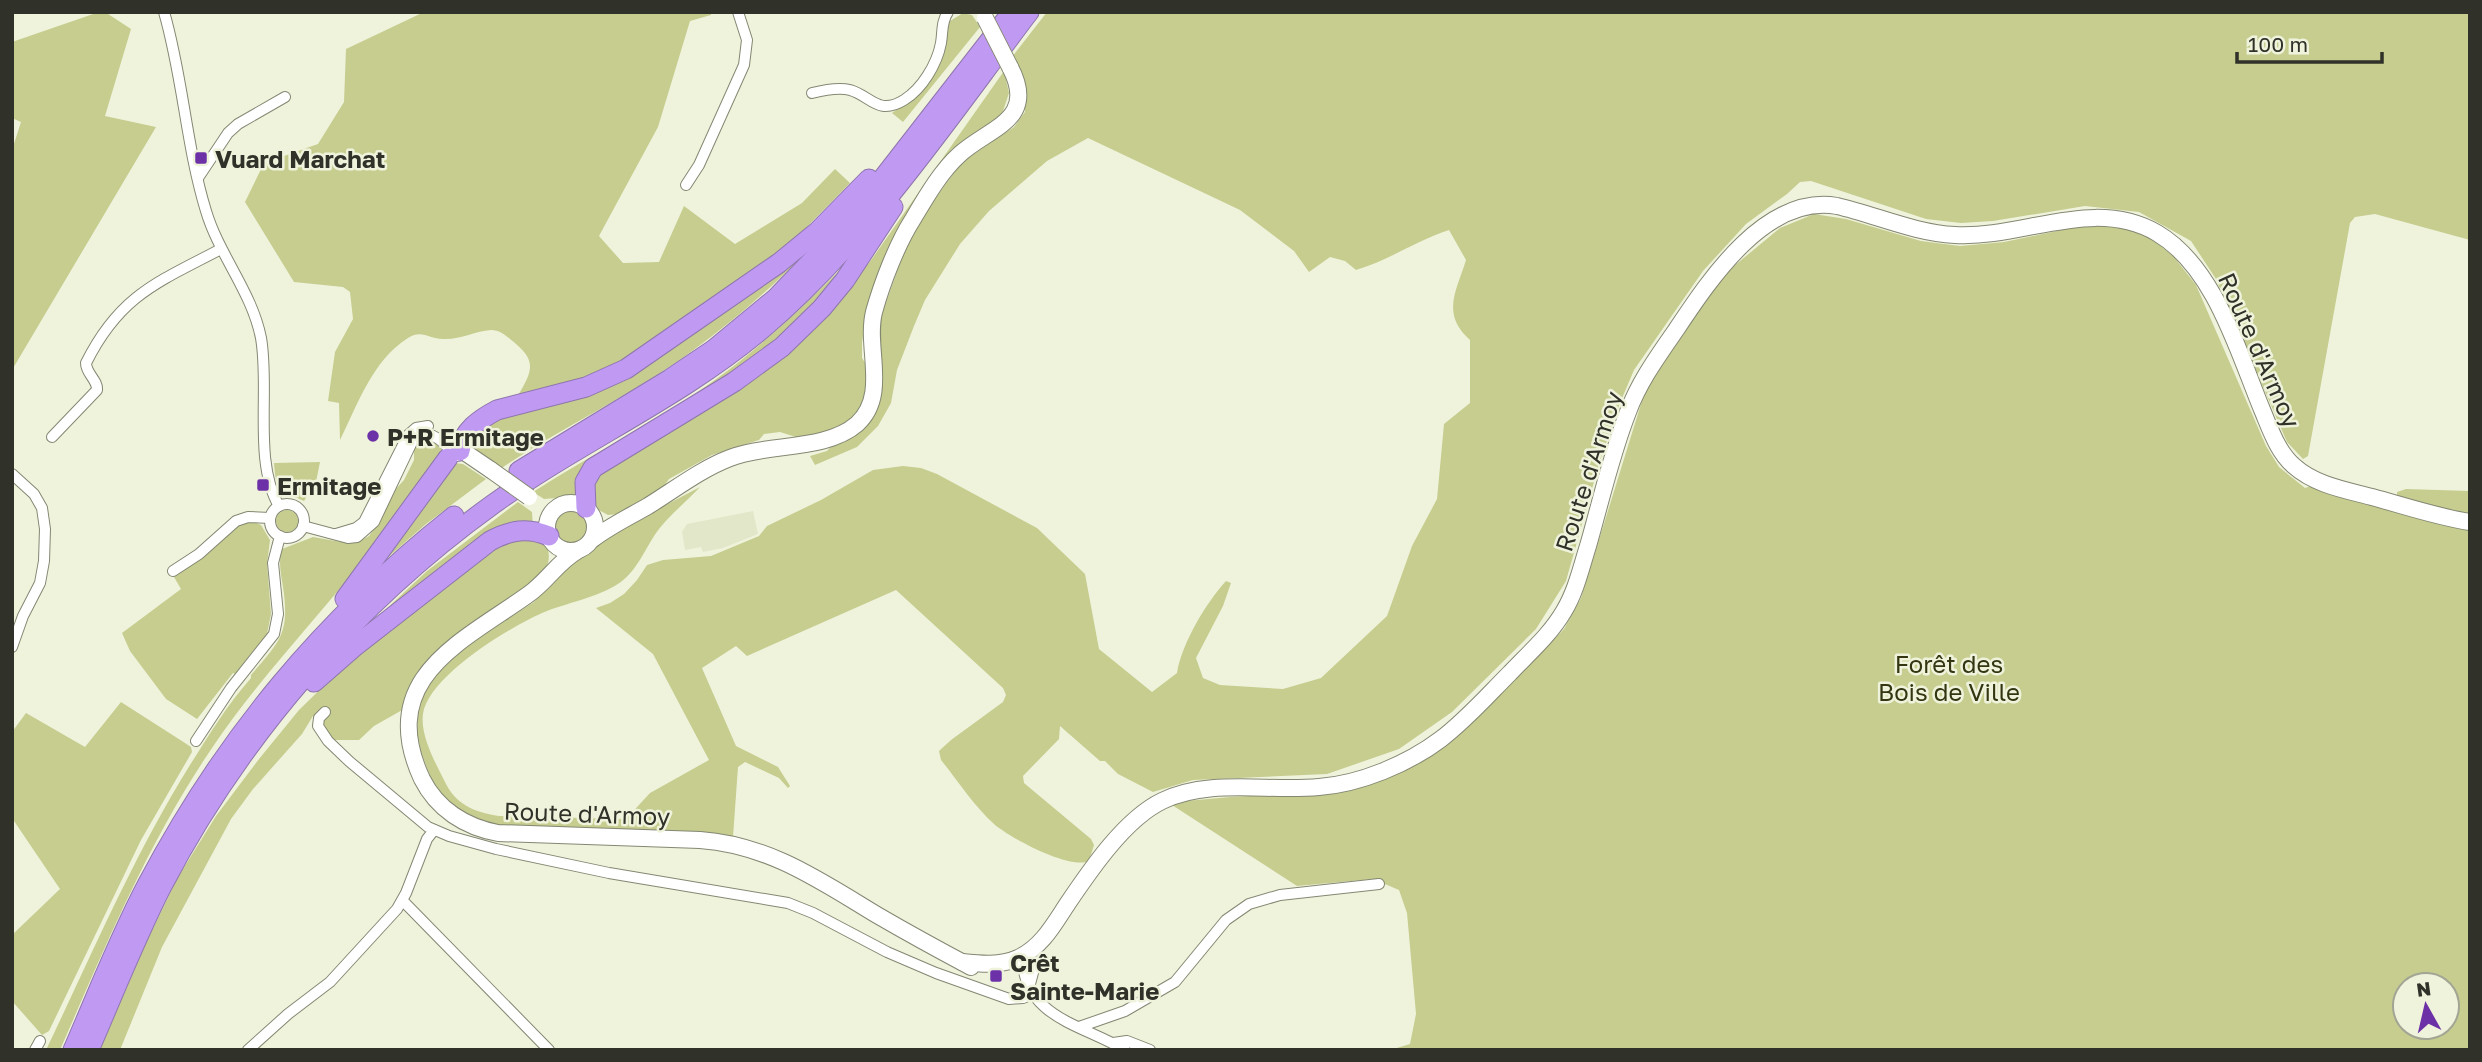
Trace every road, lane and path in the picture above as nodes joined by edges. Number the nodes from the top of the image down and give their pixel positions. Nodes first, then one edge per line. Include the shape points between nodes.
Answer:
1 (164, 12) edge
2 (738, 12) edge
3 (948, 12) edge
4 (1012, 12) edge
5 (1029, 12) edge
6 (983, 15) edge
7 (812, 93) dead end
8 (285, 97) dead end
9 (955, 109) junction
10 (934, 113) junction
11 (198, 178) junction
12 (686, 185) dead end
13 (221, 249) junction
14 (52, 436) dead end
15 (453, 454) junction
16 (12, 474) edge
17 (279, 506) junction
18 (589, 511) junction
19 (551, 513) junction
20 (631, 516) junction
21 (270, 518) junction
22 (2470, 522) edge
23 (303, 526) junction
24 (280, 536) junction
25 (593, 539) junction
26 (551, 540) junction
27 (577, 551) junction
28 (173, 571) dead end
29 (545, 580) junction
30 (12, 647) edge
31 (294, 667) junction
32 (325, 712) dead end
33 (257, 736) junction
34 (196, 741) dead end
35 (434, 830) junction
36 (1379, 884) dead end
37 (403, 901) junction
38 (1025, 959) junction
39 (1031, 989) junction
40 (1079, 1027) junction
41 (1113, 1043) junction
42 (73, 1050) edge
43 (89, 1050) edge
44 (248, 1050) edge
45 (550, 1050) edge
46 (1125, 1050) edge
47 (1150, 1050) edge

1 - 11 street
2 - 12 street via 747,40 744,65
3 - 7 street via 934,64 920,86 896,105 874,104 852,90
4 - 10 highway
5 - 9 highway
6 - 20 main road, bridge via 1016,78 1016,105 1002,127 953,161 900,244 874,311 874,389 863,418 837,436 729,458
8 - 11 street via 228,133
9 - 18 highway via 859,260 822,308 762,362 593,468 585,482
9 - 33 highway via 860,230 782,311 703,374 526,481 454,533 352,625
10 - 15 highway via 818,231 766,273 613,376 490,414 467,433
10 - 31 highway via 829,246 748,322 670,379 555,447 461,511 368,590
11 - 13 street
13 - 14 street via 147,288 121,310 86,363 97,390
13 - 17 street via 261,337 268,474
15 - 19 main road, bridge via 491,470
15 - 23 street via 455,443 435,428 411,431 367,518 356,528 336,534
15 - 31 highway
16 - 30 street via 34,494 45,529 40,583
17 - 21 street
17 - 23 street via 297,508
18 - 19 main road via 577,503 566,503
18 - 20 main road via 612,519
18 - 25 main road via 596,525
19 - 26 main road via 547,526
20 - 25 main road
21 - 24 street via 272,529
21 - 28 street via 236,521
22 - 38 main road, Route d'Armoy via 2330,485 2295,467 2271,431 2203,276 2177,247 2144,226 2098,217 1952,235 1837,205 1805,205 1771,223 1736,251 1693,304 1631,404 1564,611 1455,728 1415,755 1337,785 1209,789 1173,796 1144,812 1122,835 1055,939 1045,951
23 - 24 street via 294,536
24 - 34 street via 273,563 278,614 274,634
25 - 27 main road
26 - 27 main road via 566,551
26 - 29 main road via 553,560
26 - 33 highway via 526,530 491,541 335,663
27 - 29 main road, Route d'Armoy
29 - 38 main road, Route d'Armoy via 442,655 415,692 410,720 415,759 426,786 445,808 469,825 498,833 731,843 796,868 975,969 1005,971
31 - 42 highway via 234,742 182,822 134,911
32 - 35 street via 318,718 318,726 328,741
33 - 43 highway via 219,789 161,887
35 - 37 street
35 - 39 street via 584,868 789,903 887,952 1003,998 1018,999
36 - 40 street via 1280,895 1250,904 1226,920 1175,982 1125,1011
37 - 44 street via 330,982
37 - 45 street
38 - 39 street
39 - 40 street via 1046,1009
40 - 41 street
41 - 46 street
41 - 47 street via 1127,1041

